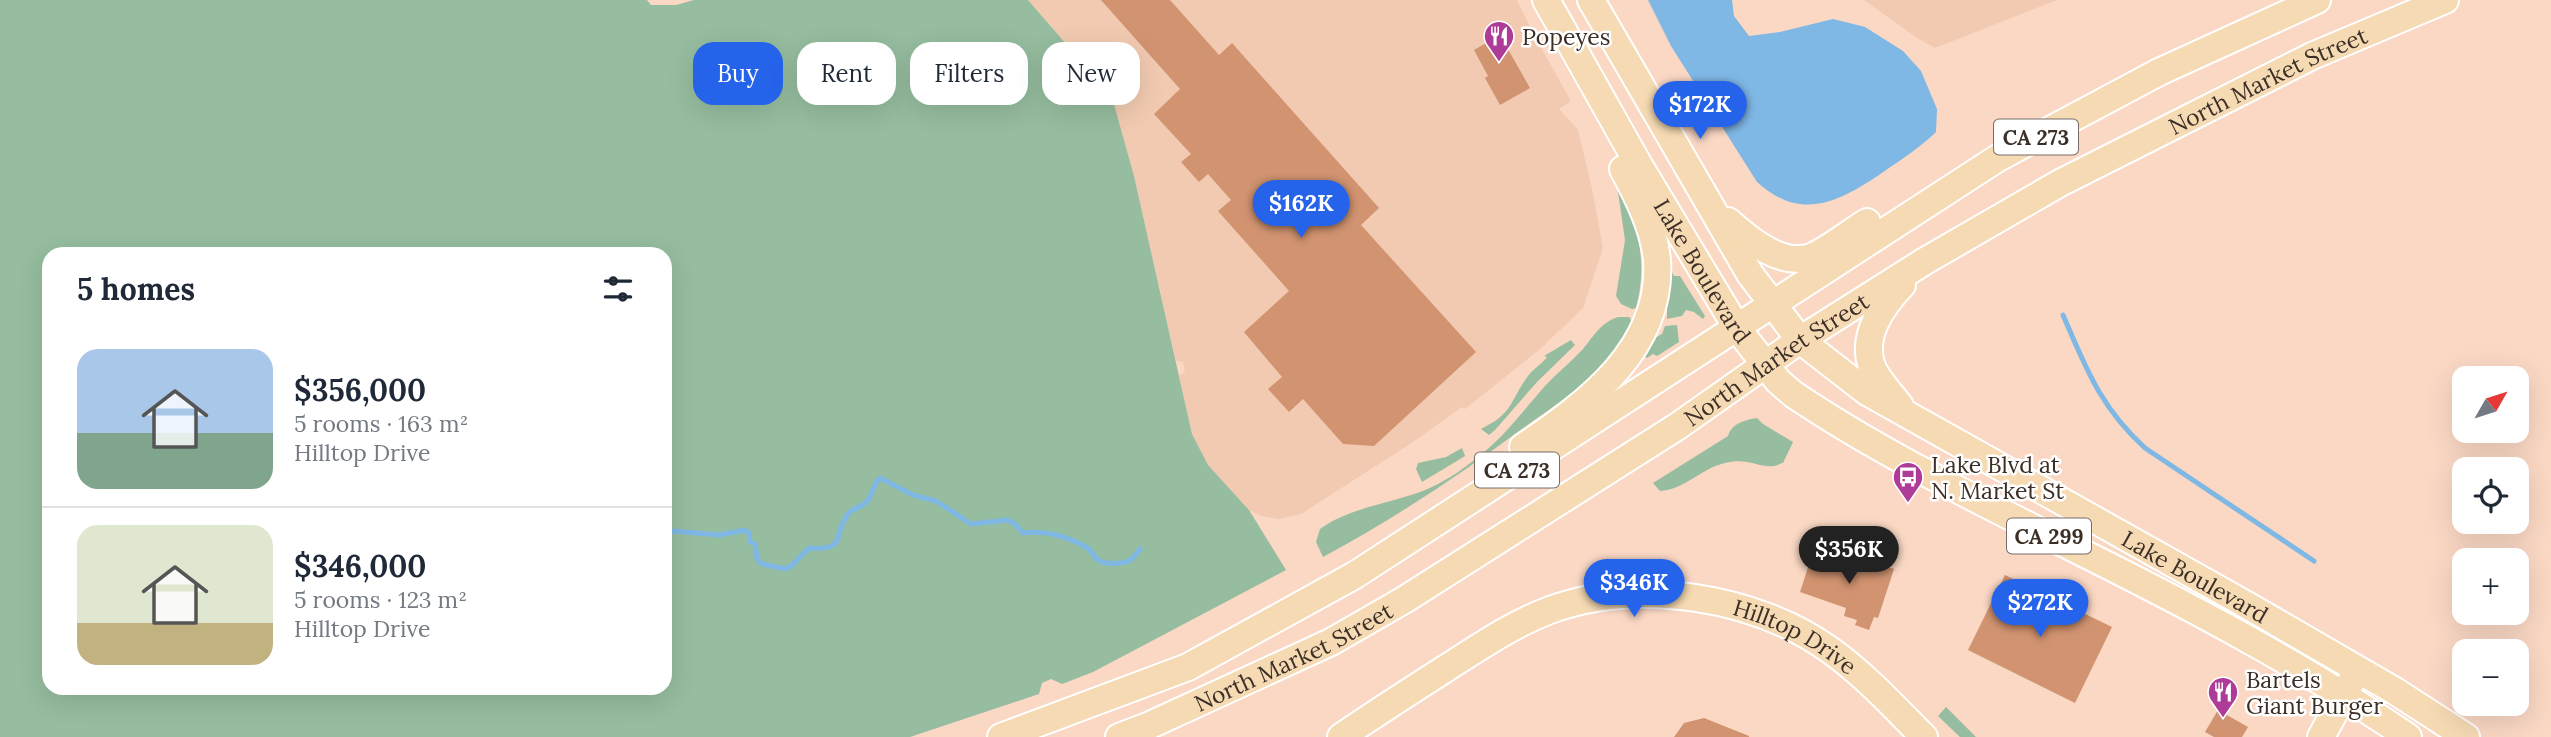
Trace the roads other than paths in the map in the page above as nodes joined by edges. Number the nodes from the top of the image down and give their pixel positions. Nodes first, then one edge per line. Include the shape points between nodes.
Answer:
1 (1546, 0) edge
2 (1572, 0) edge
3 (1591, 0) edge
4 (2316, 0) edge
5 (2445, 0) edge
6 (1576, 55) junction
7 (1661, 124) junction
8 (1998, 158) junction
9 (1693, 173) junction
10 (1925, 261) junction
11 (1771, 305) junction
12 (1737, 328) junction
13 (1800, 340) junction
14 (1765, 364) junction
15 (1906, 413) junction
16 (1295, 611) junction
17 (2358, 670) junction
18 (2343, 696) junction
19 (1001, 737) edge
20 (1119, 737) edge
21 (1341, 737) edge
22 (1924, 737) edge
23 (2321, 737) edge
24 (2408, 737) edge
25 (2466, 737) edge

1 - 6 main road, Lake Boulevard
2 - 7 main road via 1633,101
3 - 7 main road, Lake Boulevard
4 - 8 main road, North Market Street / CA 273 via 2159,72
5 - 10 main road, North Market Street / CA 273 via 2312,56 2060,183
6 - 12 main road, Lake Boulevard
6 - 16 main road via 1588,102 1651,231 1657,258 1656,288 1642,333 1619,369 1591,395 1469,484 1330,573
7 - 9 main road, Lake Boulevard
8 - 9 main road via 1885,211 1811,257 1797,258 1769,252 1748,240 1725,218
8 - 11 main road, North Market Street / CA 273
9 - 11 main road, Lake Boulevard
10 - 13 main road, North Market Street / CA 273
10 - 15 main road via 1876,316 1869,345 1871,365
11 - 12 main road, North Market Street / CA 273
11 - 13 main road, Lake Boulevard / CA 299
12 - 14 main road, Lake Boulevard
12 - 16 main road, North Market Street / CA 273
13 - 14 main road, North Market Street / CA 273
13 - 15 main road, Lake Boulevard / CA 299 via 1867,392
14 - 18 main road, Lake Boulevard / CA 299 via 1793,394 1913,468 2256,644
14 - 20 main road, North Market Street / CA 273 via 1678,426 1394,606 1331,642
15 - 17 main road, Lake Boulevard / CA 299
16 - 19 main road, North Market Street / CA 273 via 1188,667
17 - 18 main road
17 - 25 main road, Lake Boulevard / CA 299
18 - 23 main road
18 - 24 main road, Lake Boulevard / CA 299
21 - 22 main road, Hilltop Drive via 1487,642 1550,610 1596,598 1656,595 1732,605 1807,636 1857,671

